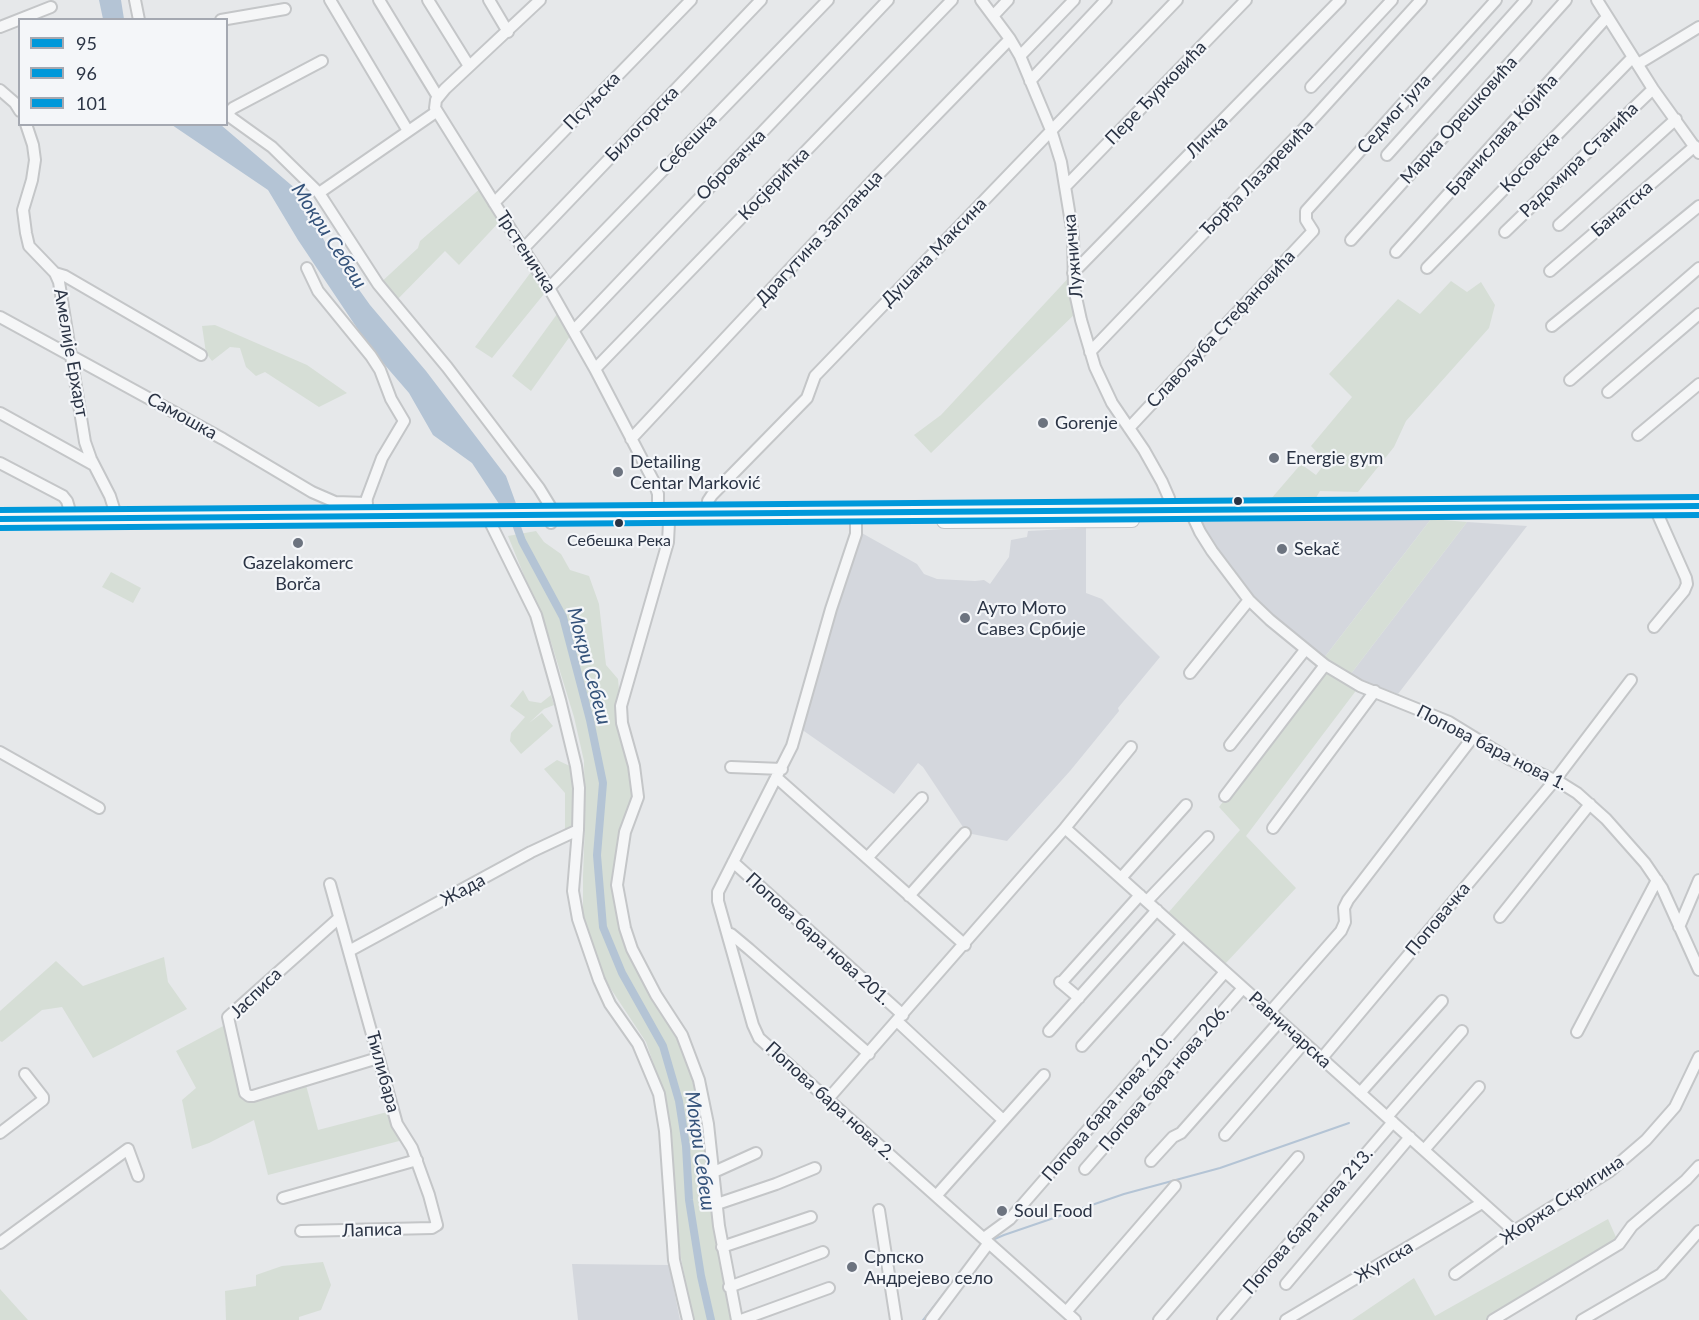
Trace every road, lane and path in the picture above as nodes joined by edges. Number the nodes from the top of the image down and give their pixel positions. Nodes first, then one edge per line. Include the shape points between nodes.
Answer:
1 (135, 0) edge
2 (330, 0) edge
3 (379, 0) edge
4 (428, 0) edge
5 (489, 0) edge
6 (540, 0) edge
7 (691, 0) edge
8 (761, 0) edge
9 (828, 0) edge
10 (888, 0) edge
11 (952, 0) edge
12 (981, 0) edge
13 (1008, 0) edge
14 (1074, 0) edge
15 (1106, 0) edge
16 (1177, 0) edge
17 (1246, 0) edge
18 (1340, 0) edge
19 (1392, 0) edge
20 (1421, 0) edge
21 (1496, 0) edge
22 (1526, 0) edge
23 (1566, 0) edge
24 (1597, 0) edge
25 (51, 7) dead end
26 (285, 9) dead end
27 (993, 16) junction
28 (1607, 17) junction
29 (23, 18) edge
30 (139, 18) edge
31 (228, 19) edge
32 (18, 20) edge
33 (0, 27) edge
34 (1699, 27) edge
35 (508, 32) junction
36 (1010, 39) junction
37 (1020, 56) junction
38 (322, 61) dead end
39 (1635, 61) junction
40 (469, 66) junction
41 (1030, 81) junction
42 (1311, 87) dead end
43 (1653, 89) junction
44 (0, 90) edge
45 (438, 97) junction
46 (18, 108) edge
47 (436, 112) junction
48 (228, 113) edge
49 (228, 115) edge
50 (1676, 119) junction
51 (27, 126) edge
52 (1699, 129) edge
53 (1051, 130) junction
54 (408, 131) junction
55 (1688, 136) junction
56 (1697, 150) edge
57 (1387, 155) dead end
58 (1065, 187) junction
59 (319, 193) junction
60 (494, 203) junction
61 (1699, 206) edge
62 (1559, 225) dead end
63 (1313, 231) joint
64 (1505, 232) dead end
65 (1352, 240) dead end
66 (523, 249) junction
67 (1396, 252) dead end
68 (307, 268) dead end
69 (1427, 268) dead end
70 (1699, 268) edge
71 (1550, 271) dead end
72 (55, 273) junction
73 (1073, 273) junction
74 (549, 288) junction
75 (1699, 314) edge
76 (0, 316) edge
77 (1552, 326) dead end
78 (574, 330) junction
79 (1090, 352) junction
80 (201, 355) dead end
81 (73, 357) junction
82 (595, 369) junction
83 (1570, 380) dead end
84 (1699, 384) edge
85 (1608, 392) dead end
86 (0, 413) edge
87 (1129, 428) junction
88 (1638, 435) dead end
89 (631, 439) junction
90 (0, 463) edge
91 (94, 465) junction
92 (1699, 506) edge
93 (366, 509) junction
94 (1171, 510) junction
95 (658, 513) junction
96 (707, 513) junction
97 (1699, 514) edge
98 (1658, 515) junction
99 (856, 517) junction
100 (72, 518) junction
101 (117, 518) junction
102 (0, 519) edge
103 (551, 519) junction
104 (1194, 519) junction
105 (506, 520) junction
106 (669, 522) junction
107 (491, 524) junction
108 (0, 527) edge
109 (1249, 600) junction
110 (1654, 627) dead end
111 (1305, 650) junction
112 (1325, 665) junction
113 (1190, 673) dead end
114 (1631, 680) dead end
115 (1375, 692) junction
116 (1473, 737) junction
117 (1230, 745) dead end
118 (1131, 747) dead end
119 (0, 752) edge
120 (731, 767) dead end
121 (779, 773) junction
122 (1555, 780) junction
123 (1225, 796) dead end
124 (922, 798) dead end
125 (1590, 804) junction
126 (1186, 805) dead end
127 (99, 808) dead end
128 (1065, 828) junction
129 (1273, 828) dead end
130 (578, 830) junction
131 (965, 833) dead end
132 (1208, 837) dead end
133 (867, 858) junction
134 (733, 862) junction
135 (1121, 878) junction
136 (1657, 880) junction
137 (1699, 880) edge
138 (330, 884) dead end
139 (909, 896) junction
140 (1143, 898) junction
141 (1157, 910) junction
142 (1500, 917) dead end
143 (339, 918) junction
144 (1679, 927) junction
145 (727, 933) junction
146 (1184, 934) junction
147 (965, 945) junction
148 (349, 951) junction
149 (1699, 970) edge
150 (1225, 972) junction
151 (1243, 988) junction
152 (1079, 998) junction
153 (1443, 1001) dead end
154 (1270, 1012) junction
155 (900, 1019) junction
156 (1280, 1021) junction
157 (1049, 1031) dead end
158 (1462, 1031) dead end
159 (1577, 1032) dead end
160 (1304, 1043) junction
161 (1082, 1046) dead end
162 (869, 1054) junction
163 (1699, 1057) edge
164 (378, 1058) junction
165 (1322, 1058) junction
166 (25, 1074) dead end
167 (1044, 1075) dead end
168 (1479, 1087) dead end
169 (1360, 1093) junction
170 (828, 1099) junction
171 (1003, 1120) junction
172 (1390, 1120) junction
173 (0, 1133) edge
174 (1225, 1135) dead end
175 (1410, 1137) junction
176 (1424, 1150) junction
177 (756, 1152) dead end
178 (1298, 1157) dead end
179 (417, 1160) junction
180 (1151, 1161) dead end
181 (1699, 1166) edge
182 (815, 1168) dead end
183 (1085, 1169) dead end
184 (714, 1172) junction
185 (138, 1176) dead end
186 (1175, 1186) dead end
187 (936, 1196) junction
188 (283, 1198) dead end
189 (1482, 1203) junction
190 (717, 1204) junction
191 (879, 1210) dead end
192 (811, 1216) dead end
193 (437, 1222) joint
194 (301, 1231) dead end
195 (1514, 1231) junction
196 (1699, 1232) edge
197 (986, 1241) junction
198 (0, 1243) edge
199 (722, 1247) junction
200 (823, 1252) dead end
201 (1455, 1274) dead end
202 (1286, 1284) dead end
203 (729, 1287) junction
204 (829, 1288) dead end
205 (1071, 1316) edge
206 (688, 1320) edge
207 (739, 1320) edge
208 (896, 1320) edge
209 (931, 1320) edge
210 (1159, 1320) edge
211 (1223, 1320) edge
212 (1286, 1320) edge
213 (1493, 1320) edge
214 (1582, 1320) edge

1 - 30 street
2 - 54 street
3 - 45 street
4 - 40 street
5 - 35 street
6 - 35 street
7 - 60 street, Псуњска
8 - 66 street, Билогорска
9 - 74 street, Себешка
10 - 78 street, Обровачка
11 - 82 street, Косјерићка
12 - 27 street, Лужничка
13 - 27 street
14 - 37 street
15 - 41 street
16 - 53 street, Душана Максина
17 - 58 street, Пере Ђурковића
18 - 73 street, Личка
19 - 42 street
20 - 79 street, Ђорђа Лазаревића
21 - 63 street, Седмог јула via 1306,211
22 - 57 street
23 - 65 street, Марка Орешковића
24 - 28 street
25 - 29 street
26 - 31 street
27 - 36 street, Лужничка
28 - 39 street
28 - 67 street, Бранислава Којића
32 - 33 street
34 - 39 street, Косовска
35 - 40 street
36 - 37 street, Лужничка
36 - 89 street, Драгутина Заплањца
37 - 41 street, Лужничка
38 - 48 street
39 - 43 street
39 - 69 street, Косовска
40 - 45 street
41 - 53 street, Лужничка
43 - 50 street
43 - 64 street, Радомира Станића
44 - 46 street
45 - 47 street
47 - 54 street
47 - 60 street, Трстеничка
49 - 59 street via 272,147
50 - 55 street
50 - 62 street
51 - 72 street, Амелије Ерхарт via 35,160 23,221 29,246
52 - 55 street
53 - 58 street, Лужничка
53 - 96 street, Душана Максина via 815,376 807,398 712,495
54 - 59 street
55 - 56 street
56 - 71 street, Банатска
58 - 73 street, Лужничка via 1073,235
59 - 103 street via 378,284 539,488 549,504
60 - 66 street, Трстеничка
61 - 77 street
63 - 87 street, Славољуба Стефановића
66 - 74 street, Трстеничка
68 - 93 street via 318,291 380,370 404,421 382,458
70 - 83 street
72 - 80 street
72 - 81 street, Амелије Ерхарт
73 - 79 street, Лужничка via 1078,311
74 - 78 street, Трстеничка
75 - 85 street
76 - 81 street, Самошка
78 - 82 street, Трстеничка
79 - 87 street, Лужничка via 1102,385
81 - 91 street, Амелије Ерхарт via 85,442
81 - 93 street, Самошка via 327,501
82 - 89 street, Трстеничка
84 - 88 street
86 - 91 street
87 - 94 street, Лужничка via 1167,491
89 - 95 street, Трстеничка via 657,489
90 - 100 street via 63,496
91 - 101 street, Амелије Ерхарт
92 - 94 main road
93 - 101 main road
93 - 105 main road
94 - 99 main road
95 - 96 main road
95 - 103 main road
96 - 99 main road
97 - 98 main road
98 - 104 main road
98 - 110 street via 1687,584
99 - 104 main road
99 - 106 main road
99 - 121 street, Попова бара нова 2. via 856,534 795,736
100 - 101 main road
100 - 102 main road
103 - 105 main road
103 - 106 main road
104 - 109 street, Попова бара нова 1. via 1212,551
105 - 107 main road
106 - 184 street via 668,542 621,706 638,797 625,832 617,885 632,949 693,1061 704,1098
107 - 108 main road
107 - 130 street via 536,615 557,688 578,778
109 - 111 street, Попова бара нова 1.
109 - 113 street
111 - 112 street, Попова бара нова 1.
111 - 117 street
112 - 115 street, Попова бара нова 1.
112 - 123 street
114 - 122 street, Поповачка
115 - 116 street, Попова бара нова 1. via 1449,722
115 - 129 street
116 - 122 street, Попова бара нова 1.
116 - 154 street via 1346,904 1345,925
118 - 128 street
119 - 127 street
120 - 121 street
121 - 133 street
121 - 134 street, Попова бара нова 2.
122 - 125 street, Попова бара нова 1.
122 - 165 street, Поповачка
124 - 133 street
125 - 136 street, Попова бара нова 1.
125 - 142 street
126 - 135 street
128 - 135 street, Равничарска
128 - 147 street
130 - 148 street, Жада
130 - 206 street via 574,904 599,980 610,1004 638,1044 659,1094 674,1260
131 - 139 street
132 - 140 street
133 - 139 street
134 - 145 street, Попова бара нова 2. via 718,897
134 - 155 street, Попова бара нова 201.
135 - 140 street, Равничарска
136 - 144 street, Попова бара нова 1.
136 - 159 street
137 - 144 street
138 - 143 street
139 - 147 street
140 - 141 street, Равничарска
140 - 152 street via 1061,983
141 - 146 street, Равничарска
141 - 152 street
143 - 148 street, Ћилибара
143 - 164 street, Јасписа via 228,1017 245,1093 253,1096
144 - 149 street, Попова бара нова 1.
145 - 162 street
145 - 170 street, Попова бара нова 2. via 756,1033
146 - 150 street, Равничарска
146 - 161 street
147 - 155 street
148 - 164 street, Ћилибара
150 - 151 street, Равничарска
150 - 197 street, Попова бара нова 210. via 1010,1219
151 - 154 street, Равничарска
151 - 183 street, Попова бара нова 206.
152 - 157 street
153 - 169 street
154 - 156 street, Равничарска
155 - 162 street
155 - 171 street, Попова бара нова 201.
156 - 160 street, Равничарска
156 - 180 street via 1181,1133
158 - 172 street, Попова бара нова 213.
160 - 165 street, Равничарска
160 - 174 street
162 - 170 street
163 - 195 street, Жоржа Скригина via 1675,1107 1646,1140 1610,1171
164 - 179 street, Ћилибара via 398,1128
165 - 169 street, Равничарска
166 - 173 street via 43,1100
167 - 171 street
168 - 176 street
169 - 172 street, Равничарска
170 - 187 street, Попова бара нова 2.
171 - 187 street
172 - 175 street, Равничарска
172 - 211 street, Попова бара нова 213.
175 - 176 street, Равничарска
175 - 202 street
176 - 189 street, Равничарска
177 - 184 street
178 - 210 street
179 - 188 street
179 - 193 street, Ћилибара
181 - 213 street via 1632,1226 1618,1244
182 - 190 street
184 - 190 street
185 - 198 street via 128,1149
186 - 205 street
187 - 197 street, Попова бара нова 2.
189 - 195 street, Равничарска
189 - 212 street, Жупска
190 - 199 street
191 - 208 street
192 - 199 street
193 - 194 street, Лаписа via 432,1228
195 - 201 street, Жоржа Скригина
196 - 214 street via 1661,1274
197 - 205 street, Попова бара нова 2.
197 - 209 street, Попова бара нова 210.
199 - 203 street
200 - 203 street
203 - 207 street
204 - 207 street

